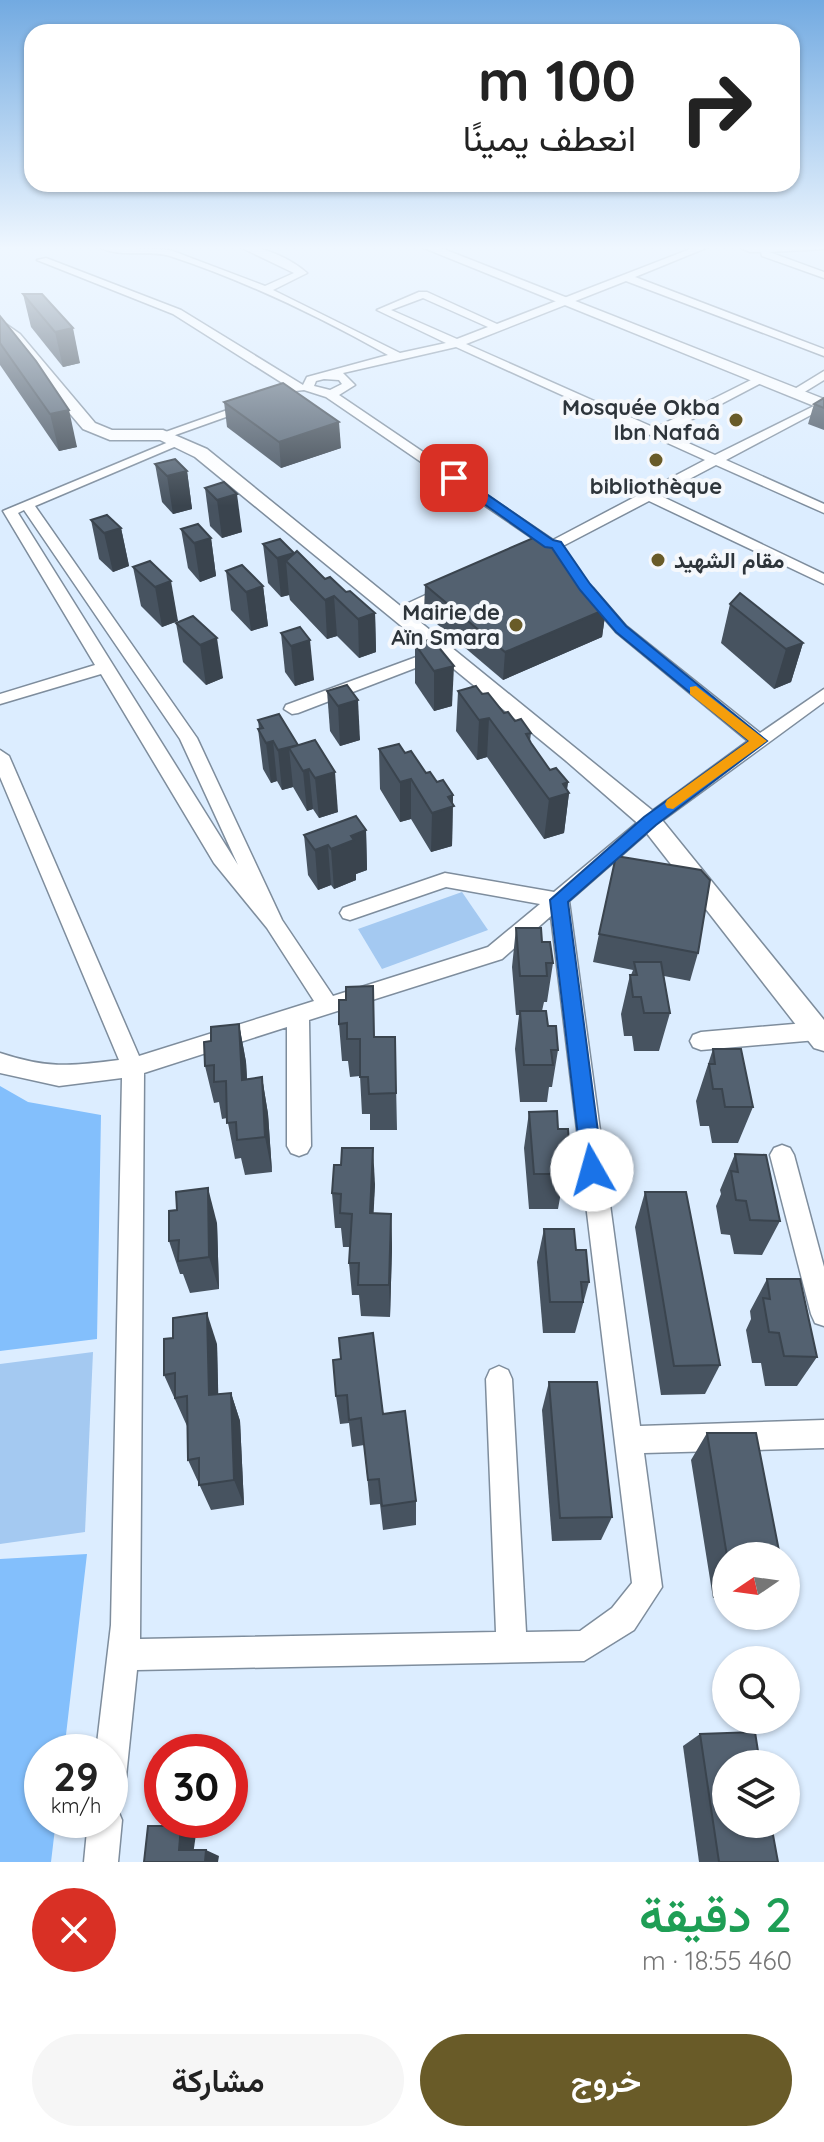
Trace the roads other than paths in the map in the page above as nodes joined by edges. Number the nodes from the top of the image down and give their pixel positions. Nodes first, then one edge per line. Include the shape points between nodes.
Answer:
1 (6, 333) edge
2 (213, 333) edge
3 (358, 333) edge
4 (431, 333) edge
5 (485, 333) edge
6 (645, 333) edge
7 (771, 333) edge
8 (455, 344) junction
9 (824, 353) edge
10 (398, 356) junction
11 (330, 374) junction
12 (824, 375) edge
13 (761, 379) junction
14 (349, 385) junction
15 (307, 388) junction
16 (328, 393) junction
17 (794, 393) junction
18 (286, 394) edge
19 (258, 403) edge
20 (824, 405) edge
21 (383, 428) junction
22 (656, 433) junction
23 (171, 439) junction
24 (716, 460) junction
25 (650, 496) junction
26 (27, 504) junction
27 (824, 509) edge
28 (556, 547) junction
29 (522, 556) edge
30 (577, 575) edge
31 (824, 580) edge
32 (466, 581) edge
33 (397, 612) junction
34 (445, 651) junction
35 (105, 667) junction
36 (824, 694) edge
37 (0, 699) edge
38 (292, 709) dead end
39 (759, 741) junction
40 (0, 756) edge
41 (650, 821) junction
42 (559, 900) junction
43 (350, 913) dead end
44 (274, 923) junction
45 (327, 1004) junction
46 (298, 1014) junction
47 (821, 1035) edge
48 (701, 1041) dead end
49 (0, 1062) edge
50 (133, 1067) junction
51 (299, 1146) dead end
52 (782, 1155) dead end
53 (824, 1314) edge
54 (499, 1379) dead end
55 (824, 1434) edge
56 (626, 1440) junction
57 (512, 1647) junction
58 (123, 1655) junction
59 (115, 1734) edge
60 (103, 1838) edge
61 (101, 1862) edge

1 - 23 main road via 89,426 110,435
2 - 15 street
3 - 10 street
4 - 8 street
5 - 8 street
6 - 13 main road
7 - 9 street
8 - 10 street
8 - 22 street
10 - 11 street
11 - 14 street via 347,379
11 - 15 street via 316,376
12 - 17 street
13 - 17 main road
13 - 22 street
14 - 16 street
14 - 21 street
15 - 16 street
15 - 18 street
16 - 21 street
17 - 20 main road
19 - 23 street
20 - 24 street
21 - 28 street
22 - 24 street
23 - 26 street
23 - 33 main road via 201,453
24 - 25 street
24 - 27 street
25 - 28 street
25 - 31 street
26 - 35 street via 10,511
26 - 44 street via 188,738
28 - 29 street
30 - 39 street via 621,629
32 - 33 street
33 - 34 main road
34 - 38 street
34 - 41 main road
35 - 37 street
35 - 44 street via 221,858
36 - 39 street
39 - 41 street
40 - 50 street
41 - 42 street
41 - 47 main road
42 - 43 street via 445,880
42 - 45 street via 495,953
42 - 56 street
44 - 45 street
45 - 46 street
46 - 50 street
46 - 51 street
47 - 48 street
49 - 50 street via 59,1077
50 - 58 street
52 - 53 street
54 - 57 street
55 - 56 street
56 - 57 street via 647,1587 623,1619 584,1646
57 - 58 street
58 - 59 street
60 - 61 street

